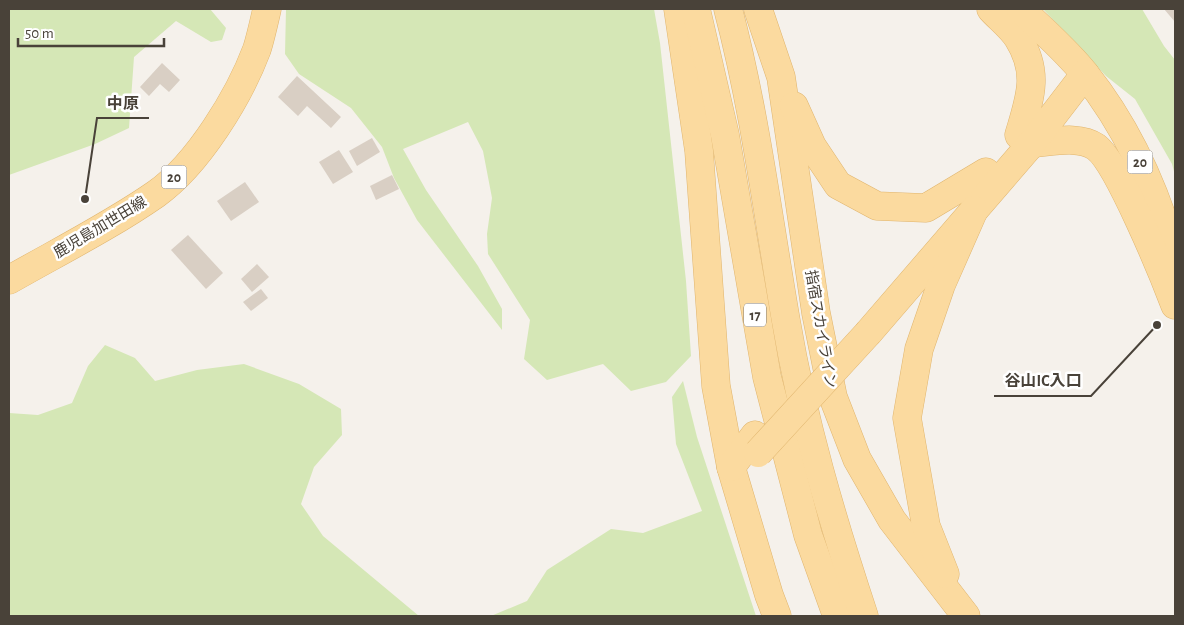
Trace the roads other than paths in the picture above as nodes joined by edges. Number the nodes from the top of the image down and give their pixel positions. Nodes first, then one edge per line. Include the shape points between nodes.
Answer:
1 (267, 9) edge
2 (678, 9) edge
3 (696, 9) edge
4 (728, 9) edge
5 (758, 9) edge
6 (991, 9) edge
7 (1021, 9) edge
8 (1085, 74) junction
9 (781, 77) junction
10 (1026, 139) junction
11 (986, 172) junction
12 (974, 210) junction
13 (1175, 259) edge
14 (9, 280) edge
15 (1175, 305) edge
16 (864, 324) junction
17 (731, 467) junction
18 (961, 609) edge
19 (778, 616) edge
20 (837, 616) edge
21 (864, 616) edge

1 - 14 main road, 鹿児島加世田線 / 20 via 257,49 243,79 204,146 188,165 157,193
2 - 17 main road via 699,151 716,386
3 - 20 main road, 17 via 724,135 767,377 808,535
4 - 21 main road, 指宿スカイライン / 17 via 763,180 787,330 811,441
5 - 9 main road, 指宿スカイライン
6 - 10 main road via 1018,37 1032,72
7 - 8 main road, 20
8 - 10 main road
8 - 13 main road, 20 via 1116,119 1147,175 1164,216
9 - 11 main road via 812,146 838,185 877,206 926,208
9 - 18 main road, 指宿スカイライン via 816,313 833,397 857,459 892,520
10 - 11 main road
10 - 12 main road
10 - 15 main road via 1075,141 1096,147 1111,167 1161,268
11 - 16 main road
12 - 16 main road
12 - 18 main road via 941,285 919,349 907,418 926,526
16 - 17 main road, bridge via 756,444
17 - 19 main road

